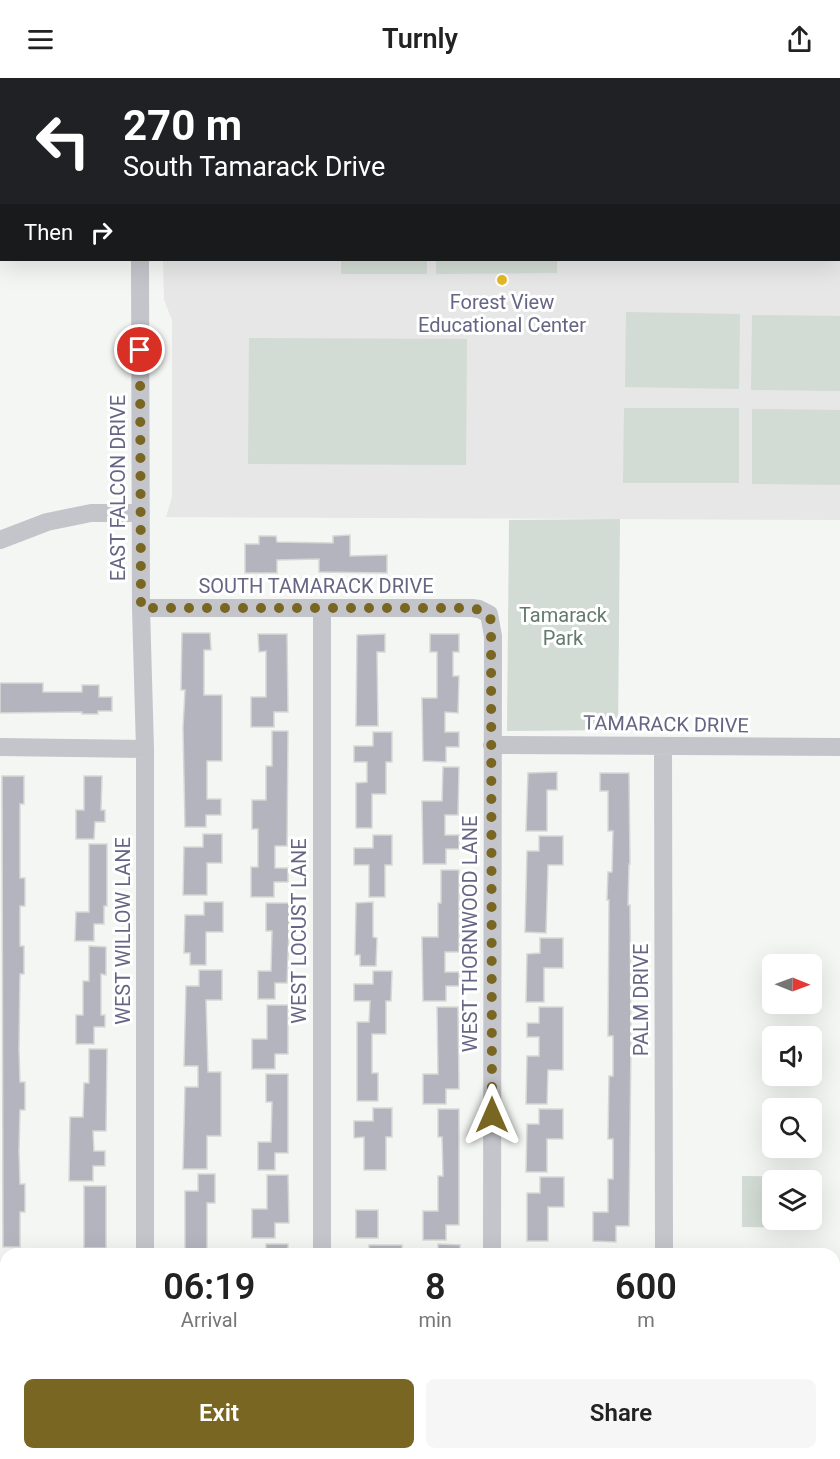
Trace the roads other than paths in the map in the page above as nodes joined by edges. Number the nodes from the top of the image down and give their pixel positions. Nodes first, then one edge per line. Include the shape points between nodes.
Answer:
1 (140, 261) edge
2 (141, 513) junction
3 (0, 540) edge
4 (141, 608) junction
5 (322, 608) junction
6 (489, 614) joint
7 (492, 745) junction
8 (663, 746) junction
9 (0, 747) edge
10 (840, 747) edge
11 (145, 749) junction
12 (146, 1248) edge
13 (322, 1248) edge
14 (492, 1248) edge
15 (663, 1248) edge

1 - 2 street, EAST FALCON DRIVE
2 - 3 street via 91,513 47,522
2 - 4 street, EAST FALCON DRIVE
4 - 5 street, SOUTH TAMARACK DRIVE
4 - 11 street, WEST WILLOW LANE
5 - 6 street, SOUTH TAMARACK DRIVE via 472,608
5 - 13 street, WEST LOCUST LANE
6 - 7 street, WEST THORNWOOD LANE via 493,636
7 - 8 street, TAMARACK DRIVE
7 - 14 street, WEST THORNWOOD LANE
8 - 10 street, TAMARACK DRIVE
8 - 15 street, PALM DRIVE
9 - 11 street
11 - 12 street, WEST WILLOW LANE

